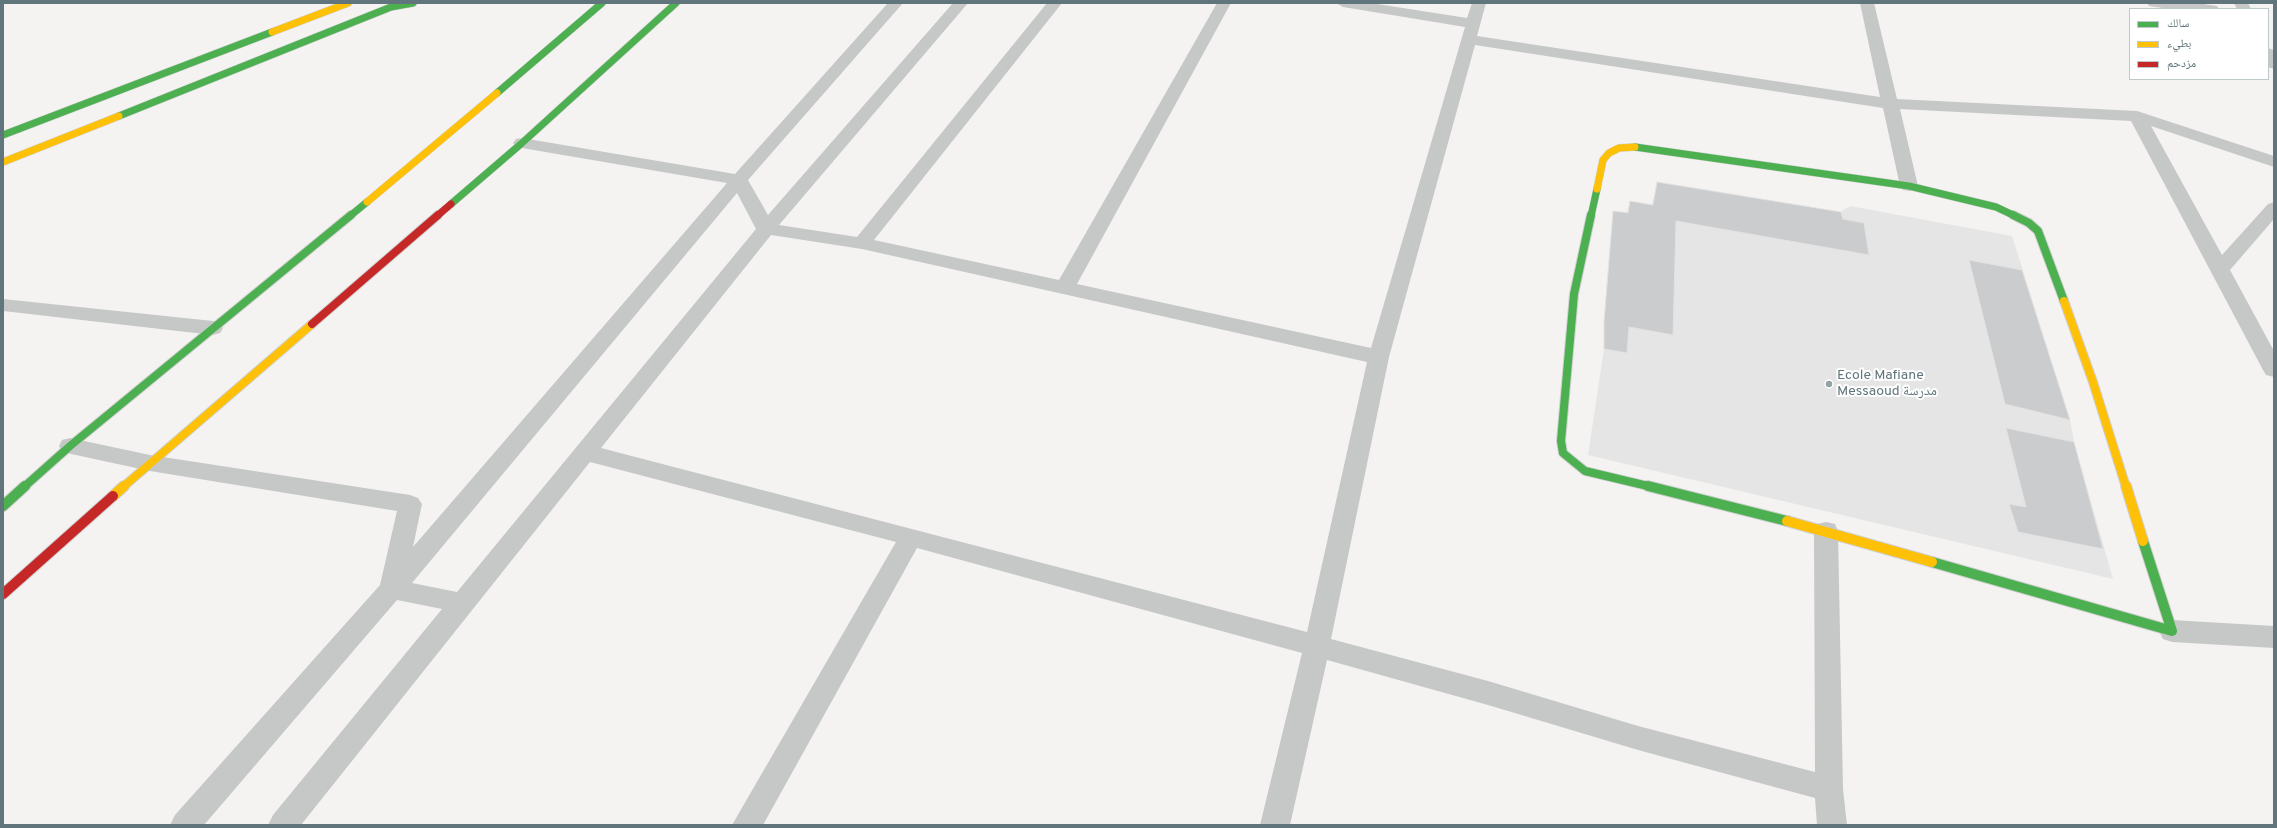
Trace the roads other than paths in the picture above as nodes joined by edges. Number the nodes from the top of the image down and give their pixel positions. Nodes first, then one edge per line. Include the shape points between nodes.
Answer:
1 (348, 3) edge
2 (413, 3) edge
3 (602, 3) edge
4 (676, 3) edge
5 (896, 3) edge
6 (961, 3) edge
7 (1055, 3) edge
8 (1224, 3) edge
9 (1342, 3) edge
10 (1479, 3) edge
11 (1867, 3) edge
12 (2154, 3) edge
13 (387, 5) edge
14 (2202, 8) edge
15 (1472, 32) junction
16 (2269, 55) edge
17 (2274, 64) edge
18 (1891, 104) junction
19 (2137, 116) junction
20 (3, 135) edge
21 (522, 143) junction
22 (3, 162) edge
23 (2274, 162) edge
24 (739, 180) junction
25 (1909, 186) junction
26 (2274, 208) edge
27 (766, 229) junction
28 (862, 243) junction
29 (2221, 268) junction
30 (1064, 289) junction
31 (3, 305) edge
32 (213, 328) junction
33 (1379, 357) junction
34 (2272, 361) edge
35 (70, 446) junction
36 (584, 452) junction
37 (150, 463) junction
38 (3, 506) edge
39 (1826, 531) junction
40 (911, 537) junction
41 (392, 589) junction
42 (3, 594) edge
43 (462, 603) junction
44 (2172, 631) junction
45 (2274, 637) edge
46 (1317, 646) junction
47 (1829, 789) junction
48 (185, 825) edge
49 (283, 825) edge
50 (747, 825) edge
51 (1275, 825) edge
52 (1832, 825) edge

1 - 20 main road
2 - 13 main road
3 - 32 main road via 444,139
4 - 21 main road
5 - 24 street
6 - 27 street
7 - 28 street
8 - 30 street
9 - 15 street
10 - 15 street
11 - 18 street
12 - 14 street
13 - 22 main road
15 - 18 street
15 - 33 street
16 - 17 street
18 - 19 street
18 - 25 street
19 - 23 street
19 - 29 street
21 - 24 street
21 - 37 main road
24 - 27 street
24 - 41 street
25 - 39 main road via 1635,147 1619,148 1609,152 1603,160 1574,294 1561,441 1563,453 1585,471
25 - 44 main road via 1996,207 2029,223 2038,231 2093,382
26 - 29 street
27 - 28 street
27 - 36 street
28 - 30 street
29 - 34 street
30 - 33 street
31 - 32 street
32 - 35 main road
33 - 46 street
35 - 37 street
35 - 38 main road
36 - 40 street
36 - 43 street
37 - 41 street via 410,504
37 - 42 main road
39 - 44 main road
39 - 47 street
40 - 46 street
40 - 50 street
41 - 43 street
41 - 48 street
43 - 49 street
44 - 45 street
46 - 47 street via 1638,738
46 - 51 street
47 - 52 street

